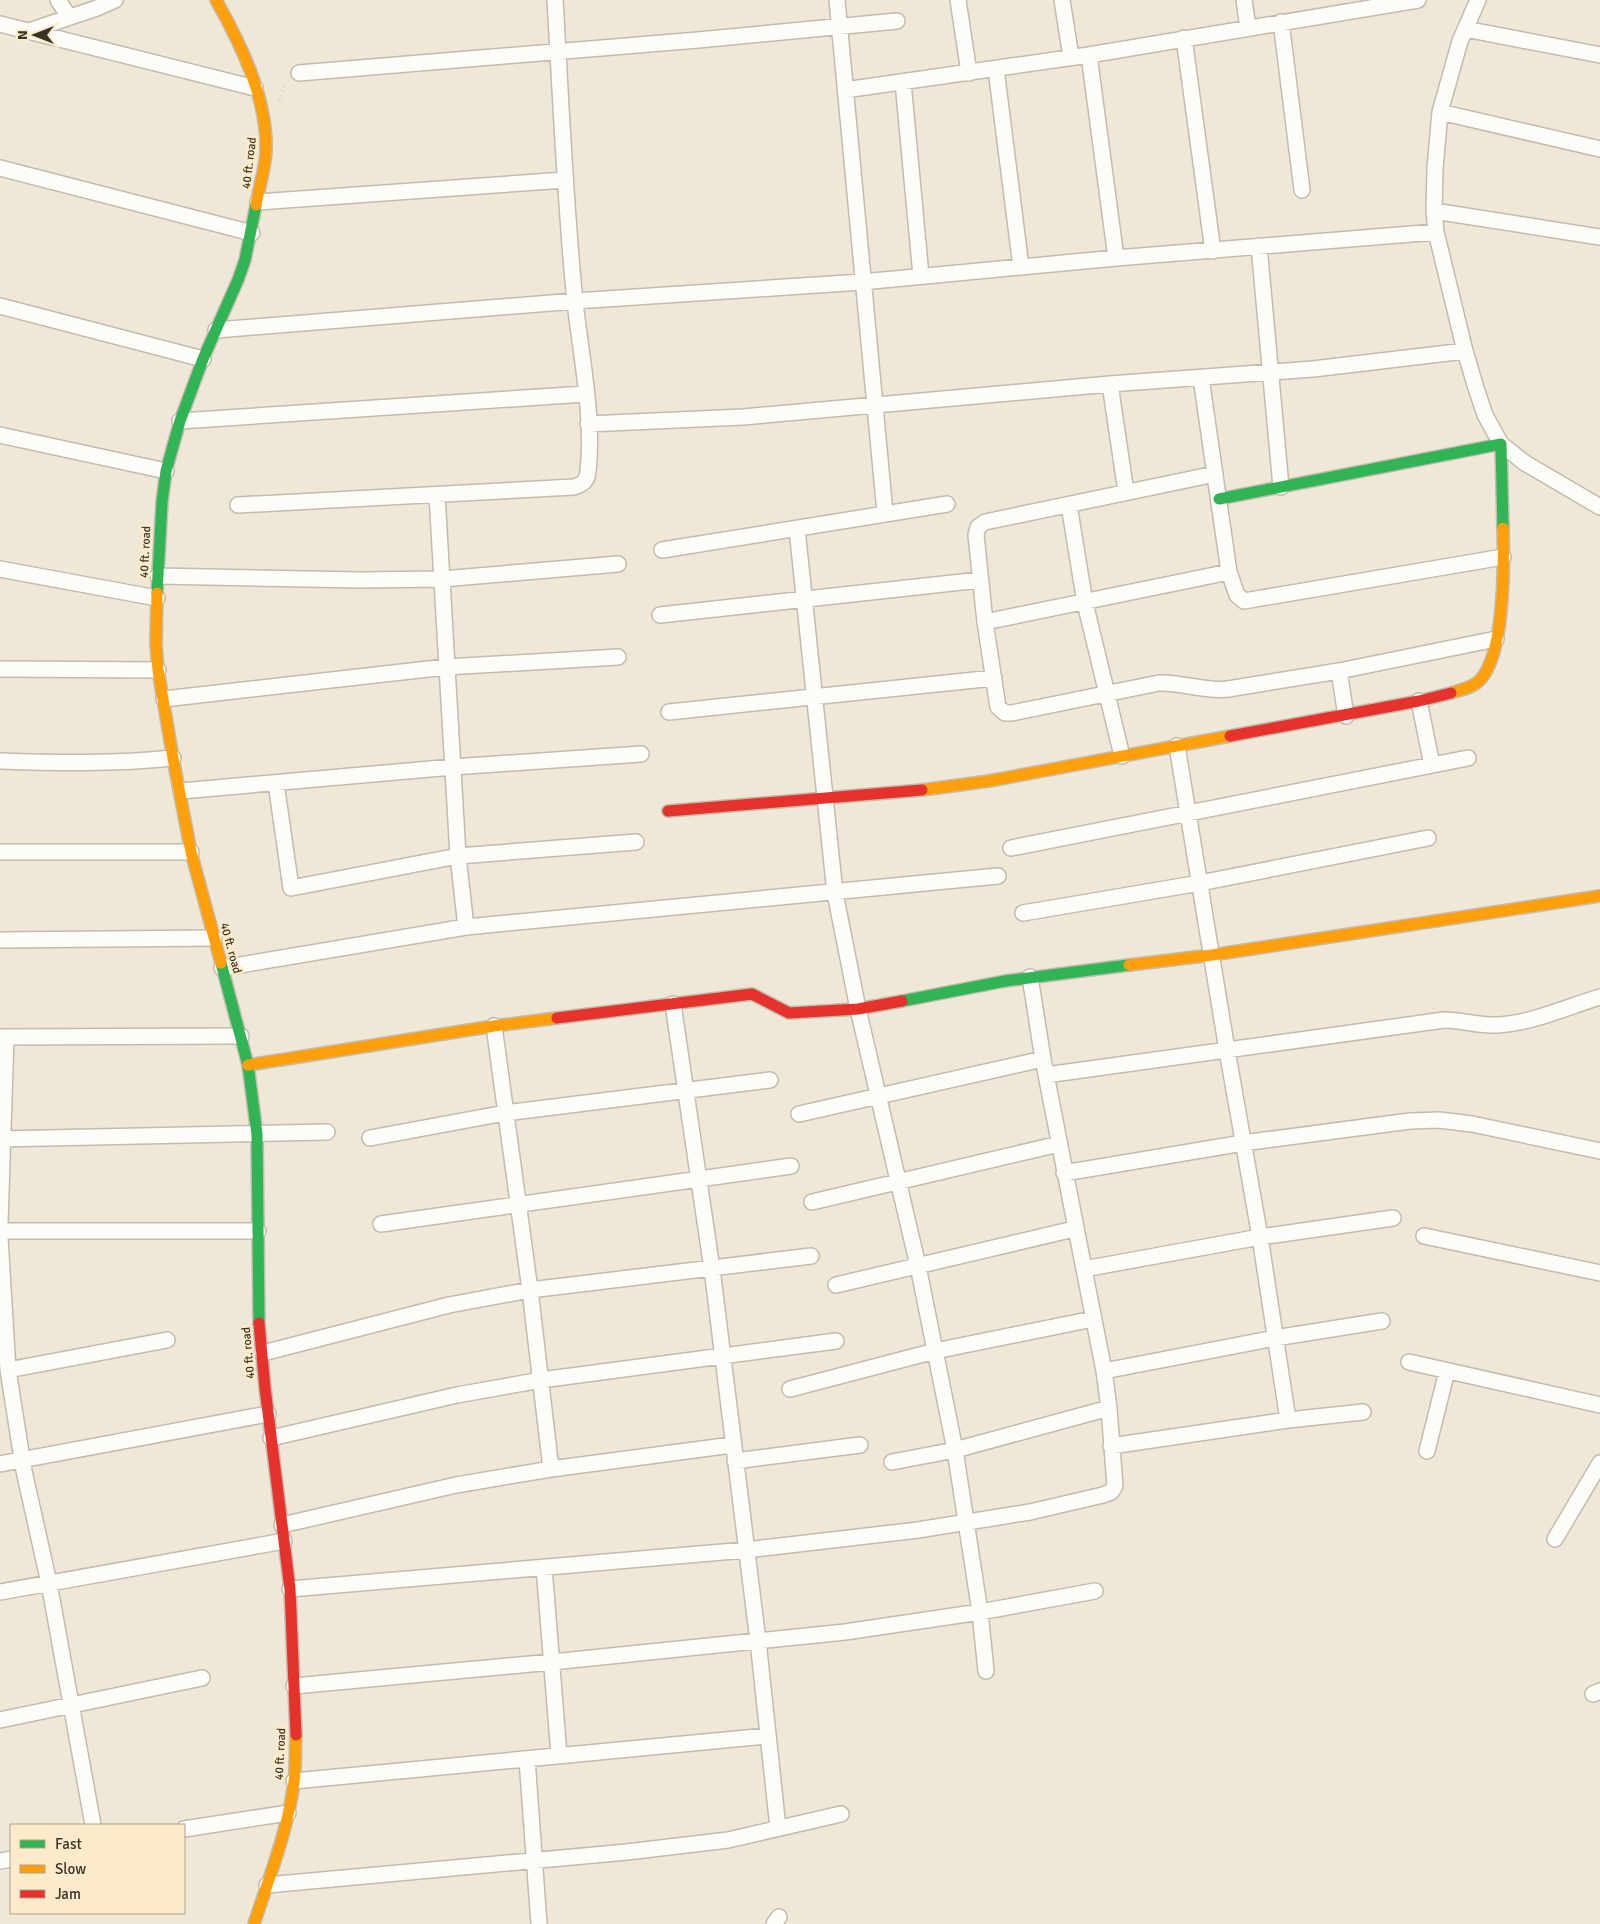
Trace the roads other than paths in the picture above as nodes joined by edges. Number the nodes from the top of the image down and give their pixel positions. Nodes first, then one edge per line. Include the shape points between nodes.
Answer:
1 (58, 0) edge
2 (115, 0) edge
3 (216, 0) edge
4 (555, 0) edge
5 (837, 0) edge
6 (958, 0) edge
7 (1062, 0) edge
8 (1244, 0) edge
9 (1418, 0) edge
10 (1478, 0) edge
11 (69, 17) junction
12 (897, 21) dead end
13 (1281, 22) junction
14 (0, 24) edge
15 (839, 26) junction
16 (1248, 28) junction
17 (1465, 29) junction
18 (29, 31) junction
19 (1184, 38) junction
20 (558, 52) junction
21 (1090, 55) junction
22 (1600, 55) edge
23 (1071, 57) junction
24 (996, 69) junction
25 (299, 73) dead end
26 (969, 73) junction
27 (903, 82) junction
28 (254, 88) junction
29 (845, 90) junction
30 (1440, 112) junction
31 (1600, 149) edge
32 (0, 168) edge
33 (565, 180) junction
34 (1302, 190) dead end
35 (258, 202) junction
36 (1434, 211) junction
37 (1436, 232) junction
38 (252, 233) junction
39 (1600, 237) edge
40 (1259, 246) junction
41 (1212, 250) junction
42 (1116, 258) junction
43 (1021, 267) junction
44 (921, 276) junction
45 (862, 282) junction
46 (575, 301) junction
47 (0, 306) edge
48 (216, 330) junction
49 (1465, 351) junction
50 (203, 359) junction
51 (1270, 373) junction
52 (1201, 378) junction
53 (1110, 384) junction
54 (585, 394) junction
55 (874, 406) junction
56 (180, 421) junction
57 (588, 424) junction
58 (0, 435) edge
59 (1500, 444) junction
60 (166, 471) junction
61 (1215, 474) junction
62 (1281, 487) junction
63 (1126, 492) junction
64 (437, 495) junction
65 (1219, 499) junction
66 (947, 504) dead end
67 (238, 505) dead end
68 (1068, 505) junction
69 (1600, 507) edge
70 (885, 513) junction
71 (797, 528) junction
72 (662, 550) dead end
73 (1503, 557) junction
74 (618, 564) dead end
75 (0, 569) edge
76 (1229, 572) junction
77 (158, 576) junction
78 (442, 579) junction
79 (980, 580) junction
80 (156, 598) junction
81 (806, 600) junction
82 (1085, 603) junction
83 (660, 615) dead end
84 (985, 622) junction
85 (1496, 639) junction
86 (618, 657) dead end
87 (446, 667) junction
88 (0, 669) edge
89 (158, 670) junction
90 (1339, 671) junction
91 (994, 678) junction
92 (1107, 694) junction
93 (816, 697) junction
94 (164, 699) junction
95 (1419, 701) junction
96 (669, 712) dead end
97 (1346, 716) junction
98 (1176, 746) junction
99 (640, 754) dead end
100 (1122, 756) junction
101 (173, 758) junction
102 (1468, 758) dead end
103 (0, 761) edge
104 (1432, 766) junction
105 (453, 767) junction
106 (276, 783) junction
107 (181, 791) junction
108 (825, 797) junction
109 (668, 811) dead end
110 (1187, 814) junction
111 (1428, 838) dead end
112 (636, 842) dead end
113 (1011, 848) dead end
114 (0, 852) edge
115 (191, 852) junction
116 (458, 856) junction
117 (998, 876) dead end
118 (1200, 883) junction
119 (835, 892) junction
120 (1600, 896) edge
121 (1023, 913) dead end
122 (466, 928) junction
123 (214, 938) junction
124 (0, 940) edge
125 (1212, 955) junction
126 (222, 968) junction
127 (1030, 977) junction
128 (1600, 997) edge
129 (673, 1004) junction
130 (858, 1008) junction
131 (494, 1026) junction
132 (241, 1036) junction
133 (3, 1037) edge
134 (1227, 1050) junction
135 (1043, 1059) junction
136 (248, 1065) junction
137 (1046, 1075) junction
138 (770, 1080) dead end
139 (686, 1092) junction
140 (879, 1095) junction
141 (505, 1113) junction
142 (799, 1114) dead end
143 (326, 1132) dead end
144 (257, 1134) junction
145 (370, 1138) dead end
146 (2, 1139) edge
147 (1243, 1143) junction
148 (1059, 1144) junction
149 (1600, 1151) edge
150 (791, 1166) dead end
151 (1064, 1173) junction
152 (699, 1178) junction
153 (900, 1180) junction
154 (812, 1202) dead end
155 (518, 1204) junction
156 (1393, 1218) dead end
157 (0, 1223) edge
158 (381, 1224) dead end
159 (1074, 1228) junction
160 (0, 1231) edge
161 (258, 1231) junction
162 (1424, 1236) dead end
163 (1260, 1237) junction
164 (0, 1238) edge
165 (810, 1256) dead end
166 (918, 1266) junction
167 (712, 1269) junction
168 (1084, 1269) junction
169 (1600, 1273) edge
170 (836, 1285) dead end
171 (530, 1290) junction
172 (1093, 1319) junction
173 (1382, 1321) dead end
174 (1275, 1338) junction
175 (167, 1340) dead end
176 (836, 1341) dead end
177 (934, 1352) junction
178 (263, 1353) junction
179 (722, 1355) junction
180 (1409, 1362) dead end
181 (8, 1370) junction
182 (1104, 1371) junction
183 (1447, 1371) junction
184 (541, 1380) junction
185 (790, 1389) dead end
186 (1600, 1405) edge
187 (1109, 1408) junction
188 (1363, 1412) dead end
189 (268, 1414) junction
190 (1288, 1420) junction
191 (271, 1438) junction
192 (732, 1445) junction
193 (860, 1445) dead end
194 (1111, 1446) junction
195 (954, 1450) junction
196 (1427, 1451) dead end
197 (22, 1459) junction
198 (735, 1461) junction
199 (892, 1462) dead end
200 (1600, 1463) edge
201 (0, 1464) edge
202 (551, 1469) junction
203 (966, 1523) junction
204 (282, 1525) junction
205 (1555, 1540) dead end
206 (284, 1541) junction
207 (746, 1550) junction
208 (544, 1566) junction
209 (48, 1583) junction
210 (290, 1589) junction
211 (1095, 1591) dead end
212 (0, 1592) edge
213 (980, 1612) junction
214 (758, 1641) junction
215 (552, 1662) junction
216 (986, 1671) dead end
217 (202, 1678) dead end
218 (294, 1686) junction
219 (72, 1705) junction
220 (0, 1720) edge
221 (767, 1736) junction
222 (558, 1755) junction
223 (527, 1759) junction
224 (294, 1781) junction
225 (288, 1813) junction
226 (841, 1814) dead end
227 (93, 1824) edge
228 (778, 1828) junction
229 (185, 1829) edge
230 (534, 1860) junction
231 (267, 1885) junction
232 (254, 1924) edge
233 (539, 1924) edge

1 - 11 street
2 - 11 street
3 - 28 street, 40 ft. road via 237,38
4 - 20 street
5 - 15 street
6 - 26 street
7 - 23 street
8 - 16 street
9 - 13 street
10 - 17 street
11 - 18 street
12 - 15 street
13 - 16 street
13 - 34 street
14 - 18 street
15 - 20 street
15 - 29 street
16 - 19 street
17 - 22 street
17 - 30 street
18 - 28 street
19 - 21 street
19 - 41 street
20 - 25 street
20 - 33 street
21 - 23 street
21 - 42 street
23 - 24 street
24 - 26 street
24 - 43 street
26 - 27 street
27 - 29 street
27 - 44 street
28 - 35 street, 40 ft. road via 263,112 266,134
29 - 45 street
30 - 31 street
30 - 36 street
32 - 38 street
33 - 35 street
33 - 46 street
35 - 38 street, 40 ft. road
36 - 37 street
36 - 39 street
37 - 40 street
37 - 49 street
38 - 48 street, 40 ft. road via 238,280
40 - 41 street
40 - 51 street
41 - 42 street
42 - 43 street
43 - 44 street
44 - 45 street
45 - 46 street
45 - 55 street
46 - 48 street
46 - 54 street
47 - 50 street
48 - 50 street, 40 ft. road
49 - 51 street
49 - 59 street via 1485,415
50 - 56 street, 40 ft. road
51 - 52 street
51 - 62 street
52 - 53 street
52 - 61 street
53 - 55 street
53 - 63 street
54 - 56 street
54 - 57 street
55 - 57 street via 743,417
55 - 70 street
56 - 60 street, 40 ft. road
57 - 64 street via 589,461 587,477 582,484
58 - 60 street
59 - 62 street
59 - 69 street via 1525,463
59 - 73 street
60 - 77 street, 40 ft. road
61 - 63 street
61 - 65 street
62 - 65 street
63 - 68 street
64 - 67 street
64 - 78 street
65 - 76 street
66 - 70 street
68 - 79 street via 985,522 978,527
68 - 82 street
70 - 71 street
71 - 72 street
71 - 81 street
73 - 76 street via 1244,601 1237,595
73 - 85 street
74 - 78 street
75 - 80 street
76 - 82 street
77 - 78 street
77 - 80 street, 40 ft. road
78 - 87 street
79 - 81 street
79 - 84 street
80 - 89 street, 40 ft. road
81 - 83 street
81 - 93 street
82 - 84 street
82 - 92 street
84 - 91 street
85 - 90 street
85 - 95 street via 1494,652 1480,680 1471,686
86 - 87 street
87 - 94 street
87 - 105 street
88 - 89 street
89 - 94 street, 40 ft. road
90 - 92 street via 1217,691 1173,682
90 - 97 street
91 - 92 street via 998,707 1005,713
91 - 93 street
92 - 100 street
93 - 96 street
93 - 108 street
94 - 101 street, 40 ft. road
95 - 97 street
95 - 104 street
97 - 98 street
98 - 100 street
98 - 110 street
99 - 105 street
100 - 108 street via 927,790
101 - 103 street via 125,763
101 - 107 street, 40 ft. road
102 - 104 street
104 - 110 street
105 - 106 street
105 - 116 street
106 - 107 street
106 - 116 street via 290,888
107 - 115 street, 40 ft. road
108 - 109 street
108 - 119 street
110 - 113 street
110 - 118 street
111 - 118 street
112 - 116 street
114 - 115 street
115 - 123 street, 40 ft. road
116 - 122 street
117 - 119 street
118 - 121 street
118 - 125 street
119 - 122 street
119 - 130 street
120 - 125 street
122 - 126 street
123 - 124 street
123 - 126 street, 40 ft. road
125 - 127 street
125 - 134 street
126 - 132 street, 40 ft. road
127 - 130 street
127 - 135 street
128 - 134 street via 1506,1024 1444,1020
129 - 130 street via 752,994 789,1013
129 - 131 street
129 - 139 street
130 - 140 street
131 - 136 street
131 - 141 street
132 - 133 street
132 - 136 street, 40 ft. road
133 - 146 street
134 - 137 street
134 - 147 street
135 - 137 street
135 - 140 street
136 - 144 street, 40 ft. road
137 - 148 street
138 - 139 street
139 - 141 street
139 - 152 street
140 - 142 street
140 - 153 street
141 - 145 street
141 - 155 street
143 - 144 street
144 - 146 street
144 - 161 street, 40 ft. road
146 - 157 street
147 - 149 street via 1439,1120
147 - 151 street
147 - 163 street
148 - 151 street
148 - 153 street
150 - 152 street
151 - 159 street
152 - 155 street
152 - 167 street
153 - 154 street
153 - 166 street
155 - 158 street
155 - 171 street
156 - 163 street
159 - 166 street
159 - 168 street
160 - 161 street
161 - 178 street, 40 ft. road via 259,1325
162 - 169 street
163 - 168 street
163 - 174 street
164 - 181 street
165 - 167 street
166 - 170 street
166 - 177 street
167 - 171 street
167 - 179 street
168 - 172 street
171 - 178 street via 394,1318
171 - 184 street
172 - 177 street
172 - 182 street
173 - 174 street
174 - 182 street
174 - 190 street
175 - 181 street
176 - 179 street
177 - 185 street
177 - 195 street
178 - 189 street, 40 ft. road
179 - 184 street
179 - 192 street
180 - 183 street
181 - 197 street
182 - 187 street
183 - 186 street
183 - 196 street
184 - 191 street
184 - 202 street
187 - 194 street
187 - 195 street
188 - 190 street
189 - 191 street, 40 ft. road
189 - 197 street
190 - 194 street
191 - 204 street, 40 ft. road
192 - 198 street
192 - 202 street
193 - 198 street
194 - 203 street via 1115,1486 1111,1492 1030,1512
195 - 199 street
195 - 203 street
197 - 201 street
197 - 209 street
198 - 207 street
200 - 205 street
202 - 204 street via 456,1485
203 - 207 street
203 - 213 street
204 - 206 street, 40 ft. road
206 - 209 street
206 - 210 street, 40 ft. road
207 - 208 street
207 - 214 street
208 - 210 street
208 - 215 street
209 - 212 street
209 - 219 street
210 - 218 street, 40 ft. road
211 - 213 street
213 - 214 street
213 - 216 street
214 - 215 street
214 - 221 street
215 - 218 street
215 - 222 street
217 - 219 street
218 - 224 street, 40 ft. road
219 - 220 street
219 - 227 street
221 - 222 street
221 - 228 street
222 - 223 street
223 - 224 street
223 - 230 street
224 - 225 street, 40 ft. road
225 - 229 street
225 - 231 street, 40 ft. road
226 - 228 street
228 - 230 street via 728,1840
230 - 231 street
230 - 233 street
231 - 232 street, 40 ft. road

